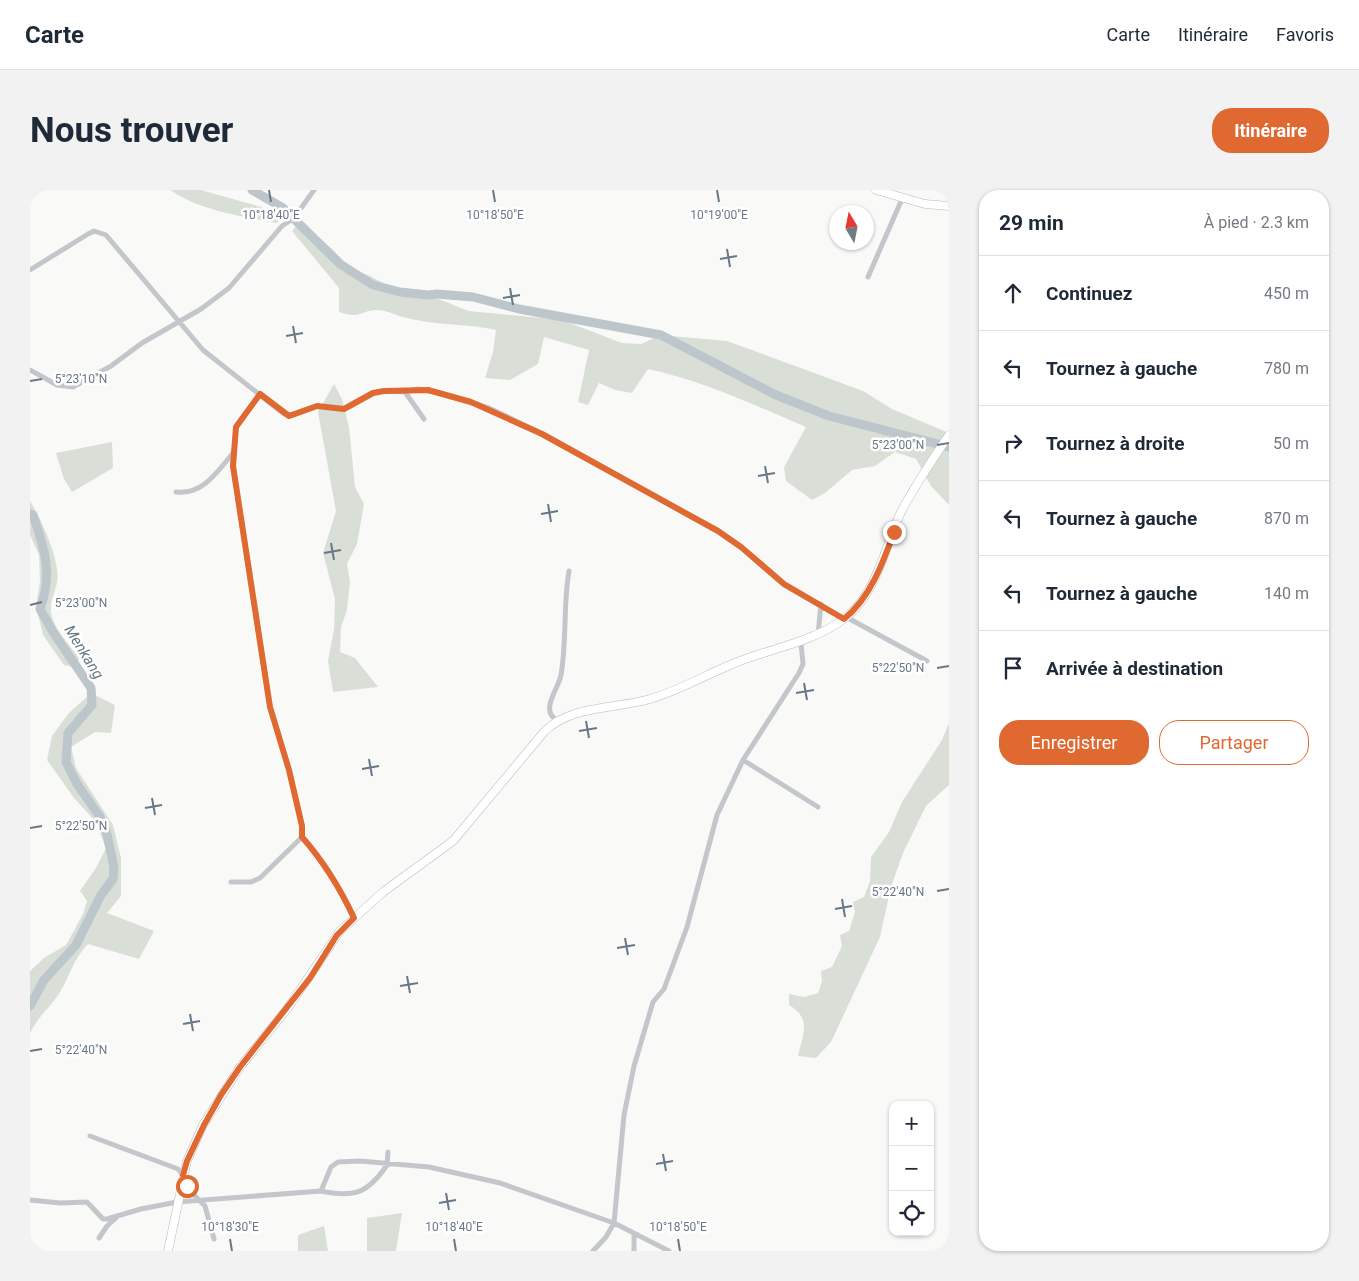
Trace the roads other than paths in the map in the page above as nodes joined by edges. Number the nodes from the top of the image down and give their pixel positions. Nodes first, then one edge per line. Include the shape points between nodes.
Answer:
1 (314, 190) edge
2 (876, 190) edge
3 (902, 198) junction
4 (949, 206) edge
5 (30, 270) edge
6 (868, 277) dead end
7 (180, 321) junction
8 (30, 370) edge
9 (405, 392) junction
10 (260, 394) junction
11 (424, 419) dead end
12 (949, 435) edge
13 (234, 453) junction
14 (176, 492) dead end
15 (569, 571) dead end
16 (821, 604) junction
17 (845, 618) junction
18 (811, 639) junction
19 (801, 643) junction
20 (927, 661) dead end
21 (557, 720) junction
22 (743, 760) junction
23 (818, 807) dead end
24 (302, 837) junction
25 (231, 882) dead end
26 (354, 918) junction
27 (90, 1136) dead end
28 (388, 1152) dead end
29 (387, 1165) junction
30 (183, 1175) junction
31 (322, 1191) junction
32 (30, 1200) edge
33 (202, 1201) junction
34 (177, 1202) junction
35 (116, 1218) junction
36 (614, 1223) junction
37 (634, 1233) junction
38 (98, 1238) dead end
39 (214, 1239) dead end
40 (168, 1251) edge
41 (593, 1251) edge
42 (634, 1251) edge
43 (669, 1251) edge

1 - 7 street via 294,218 282,226 229,288
2 - 3 street
3 - 4 street
3 - 6 street
5 - 7 street via 88,234 99,232 106,235
7 - 8 street via 79,386 57,385
7 - 10 street via 203,350
9 - 10 street via 373,393 344,409 317,406 289,416
9 - 11 street
9 - 16 street via 428,390 471,402 542,434 729,538 784,584
10 - 13 street via 236,427
12 - 17 street via 901,513 878,572 864,596
13 - 14 street via 208,482 195,491
13 - 24 street via 234,480 270,707 289,770
15 - 21 street via 562,668 550,709 552,717
16 - 17 street
16 - 18 street via 819,635
17 - 18 street
17 - 20 street
18 - 19 street
19 - 21 street via 756,655 652,698
19 - 22 street via 803,664 799,673
21 - 26 street via 453,841 383,892
22 - 23 street
22 - 36 street via 713,828 687,927 664,989 653,1002 647,1019 624,1115
24 - 25 street via 255,880
24 - 26 street via 341,890
26 - 30 street via 337,935 287,1009 230,1081 204,1125
27 - 30 street via 171,1166
28 - 29 street
29 - 31 street via 370,1186 361,1191 344,1194
29 - 31 street via 360,1161 336,1163 329,1170
29 - 36 street via 429,1166 466,1174
30 - 33 street via 189,1190
30 - 34 street
31 - 33 street
32 - 35 street via 60,1204 87,1202 103,1219
33 - 34 street
33 - 39 street
34 - 35 street
34 - 40 street
35 - 38 street
36 - 37 street
36 - 41 street
37 - 42 street
37 - 43 street

